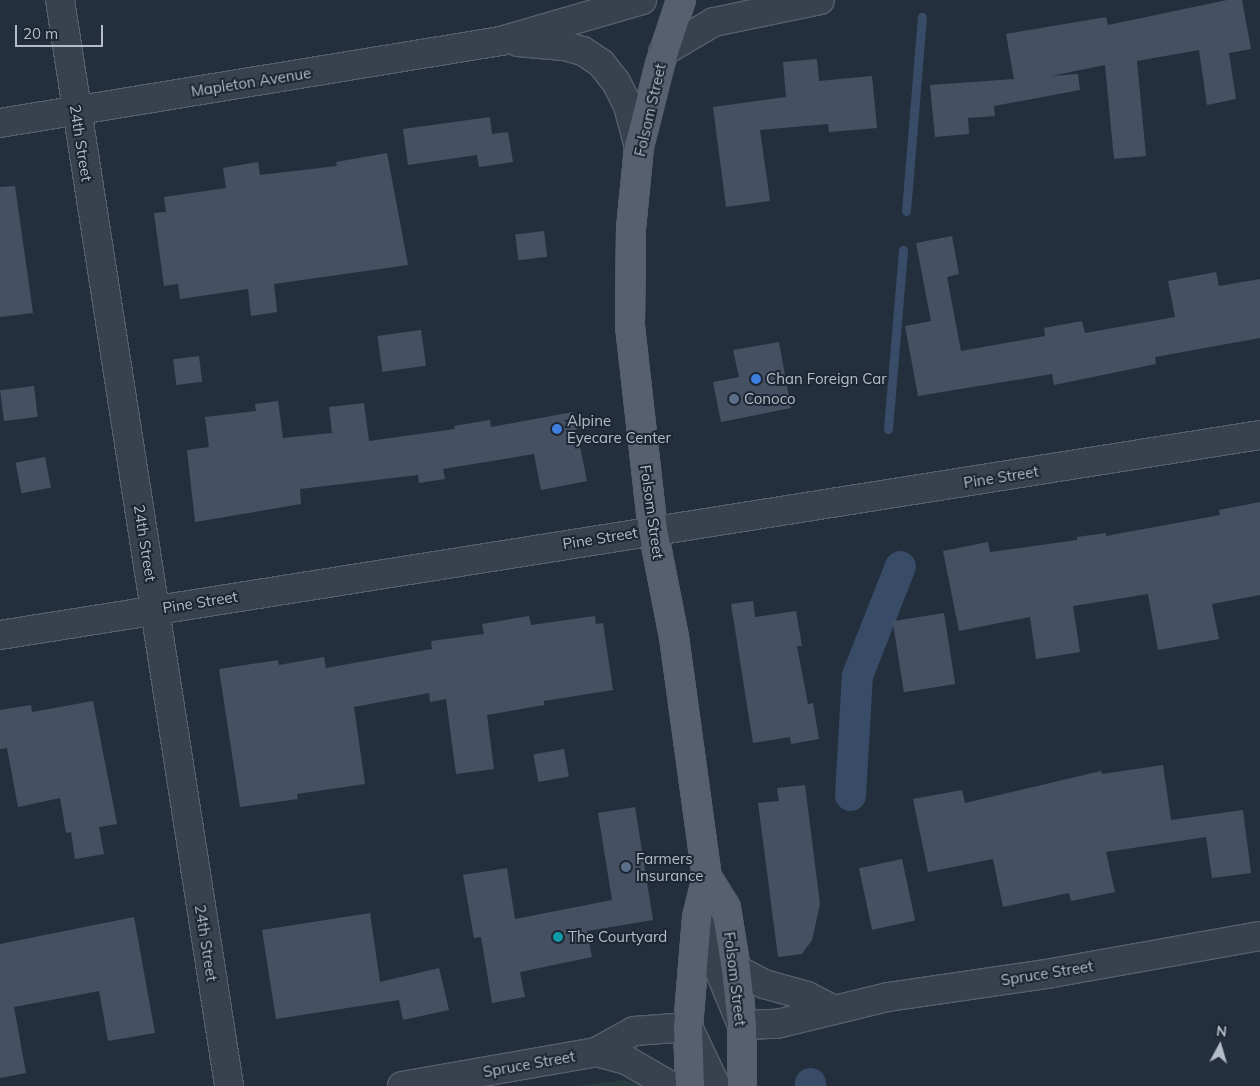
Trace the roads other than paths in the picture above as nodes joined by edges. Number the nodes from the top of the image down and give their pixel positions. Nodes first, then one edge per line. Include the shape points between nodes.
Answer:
1 (60, 0) edge
2 (642, 0) edge
3 (681, 0) edge
4 (820, 0) edge
5 (501, 41) junction
6 (663, 52) junction
7 (76, 111) junction
8 (0, 123) edge
9 (639, 147) junction
10 (1260, 435) edge
11 (653, 530) junction
12 (156, 610) junction
13 (0, 635) edge
14 (707, 877) junction
15 (697, 917) junction
16 (1260, 936) edge
17 (736, 969) junction
18 (834, 1010) junction
19 (742, 1025) junction
20 (688, 1027) junction
21 (596, 1052) junction
22 (229, 1086) edge
23 (402, 1086) edge
24 (671, 1086) edge
25 (690, 1086) edge
26 (716, 1086) edge
27 (742, 1086) edge

1 - 7 street, 24th Street
2 - 5 street, Mapleton Avenue
3 - 6 main road, Folsom Street
4 - 6 street via 714,22
5 - 7 street, Mapleton Avenue
5 - 9 street, Mapleton Avenue via 564,46 583,51 601,63 616,82 628,106
6 - 9 main road, Folsom Street
7 - 8 street, Mapleton Avenue
7 - 12 street, 24th Street
9 - 11 main road, Folsom Street via 631,238 630,326
10 - 11 street, Pine Street
11 - 12 street, Pine Street
11 - 14 main road, Folsom Street via 674,637
12 - 13 street, Pine Street
12 - 22 street, 24th Street
14 - 15 main road, Folsom Street
14 - 17 main road, Folsom Street via 726,908
15 - 19 street
15 - 20 main road, Folsom Street
16 - 18 street, Spruce Street via 888,998
17 - 18 street via 764,984 807,996
17 - 19 main road, Folsom Street
18 - 19 street, Spruce Street via 777,1024
19 - 27 main road, Folsom Street
20 - 21 street, Spruce Street via 634,1030
20 - 25 main road, Folsom Street
20 - 26 street
21 - 23 street, Spruce Street
21 - 24 street, Spruce Street via 626,1060

